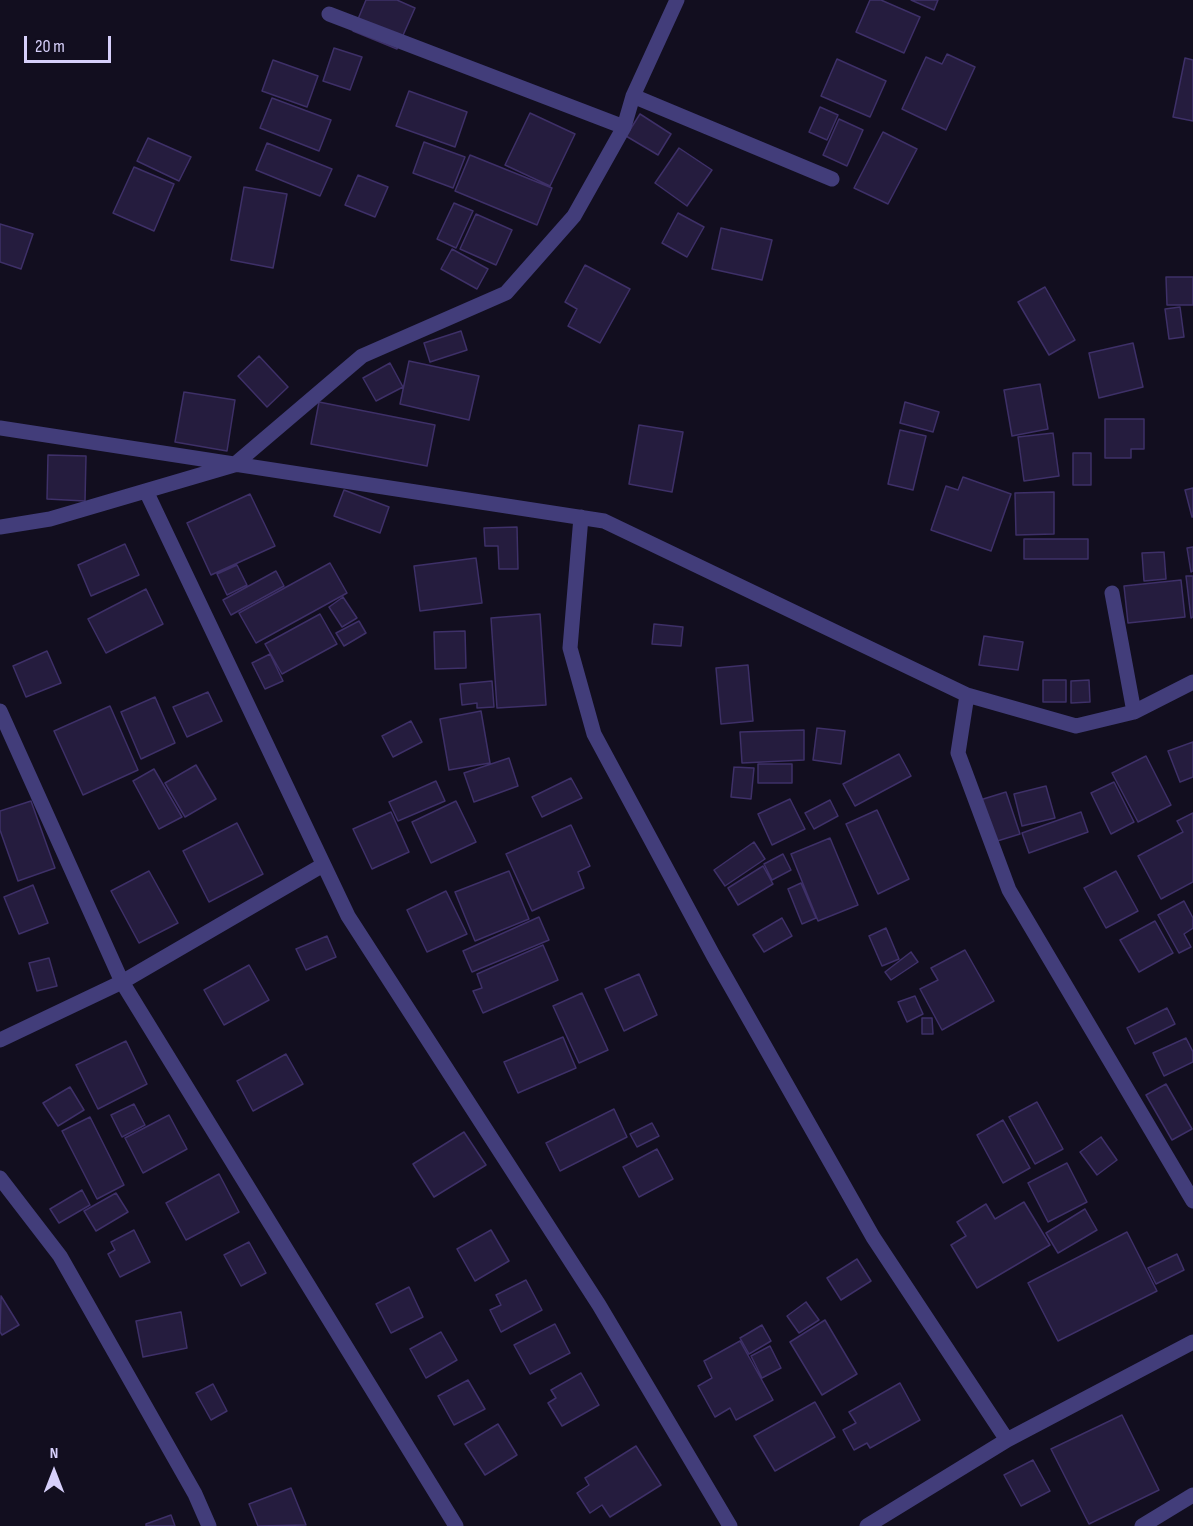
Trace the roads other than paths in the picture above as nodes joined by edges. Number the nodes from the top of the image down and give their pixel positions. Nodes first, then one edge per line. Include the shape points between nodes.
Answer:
1 (677, 0) edge
2 (329, 14) dead end
3 (633, 96) junction
4 (624, 127) junction
5 (832, 179) dead end
6 (0, 428) edge
7 (234, 465) junction
8 (146, 491) junction
9 (581, 517) junction
10 (0, 527) edge
11 (1112, 593) dead end
12 (1193, 682) edge
13 (967, 695) junction
14 (0, 711) edge
15 (1134, 712) junction
16 (323, 865) junction
17 (122, 982) junction
18 (0, 1040) edge
19 (0, 1178) edge
20 (1193, 1201) edge
21 (1193, 1342) edge
22 (1007, 1440) junction
23 (1193, 1495) edge
24 (209, 1526) edge
25 (456, 1526) edge
26 (730, 1526) edge
27 (867, 1526) edge
28 (1142, 1526) edge

1 - 3 street
2 - 4 street
3 - 4 street
3 - 5 street
4 - 7 street via 574,216 506,293 362,356
6 - 7 street
7 - 8 street
7 - 9 street
8 - 10 street via 50,519
8 - 16 street
9 - 13 street via 604,521
9 - 22 street via 570,648 594,734 713,955 873,1237
11 - 15 street
12 - 15 street
13 - 15 street via 1076,726
13 - 20 street via 958,753 1009,890
14 - 17 street
16 - 17 street
16 - 26 street via 348,916 599,1305
17 - 18 street
17 - 25 street
19 - 24 street via 60,1256 195,1494
21 - 22 street
22 - 27 street
23 - 28 street

